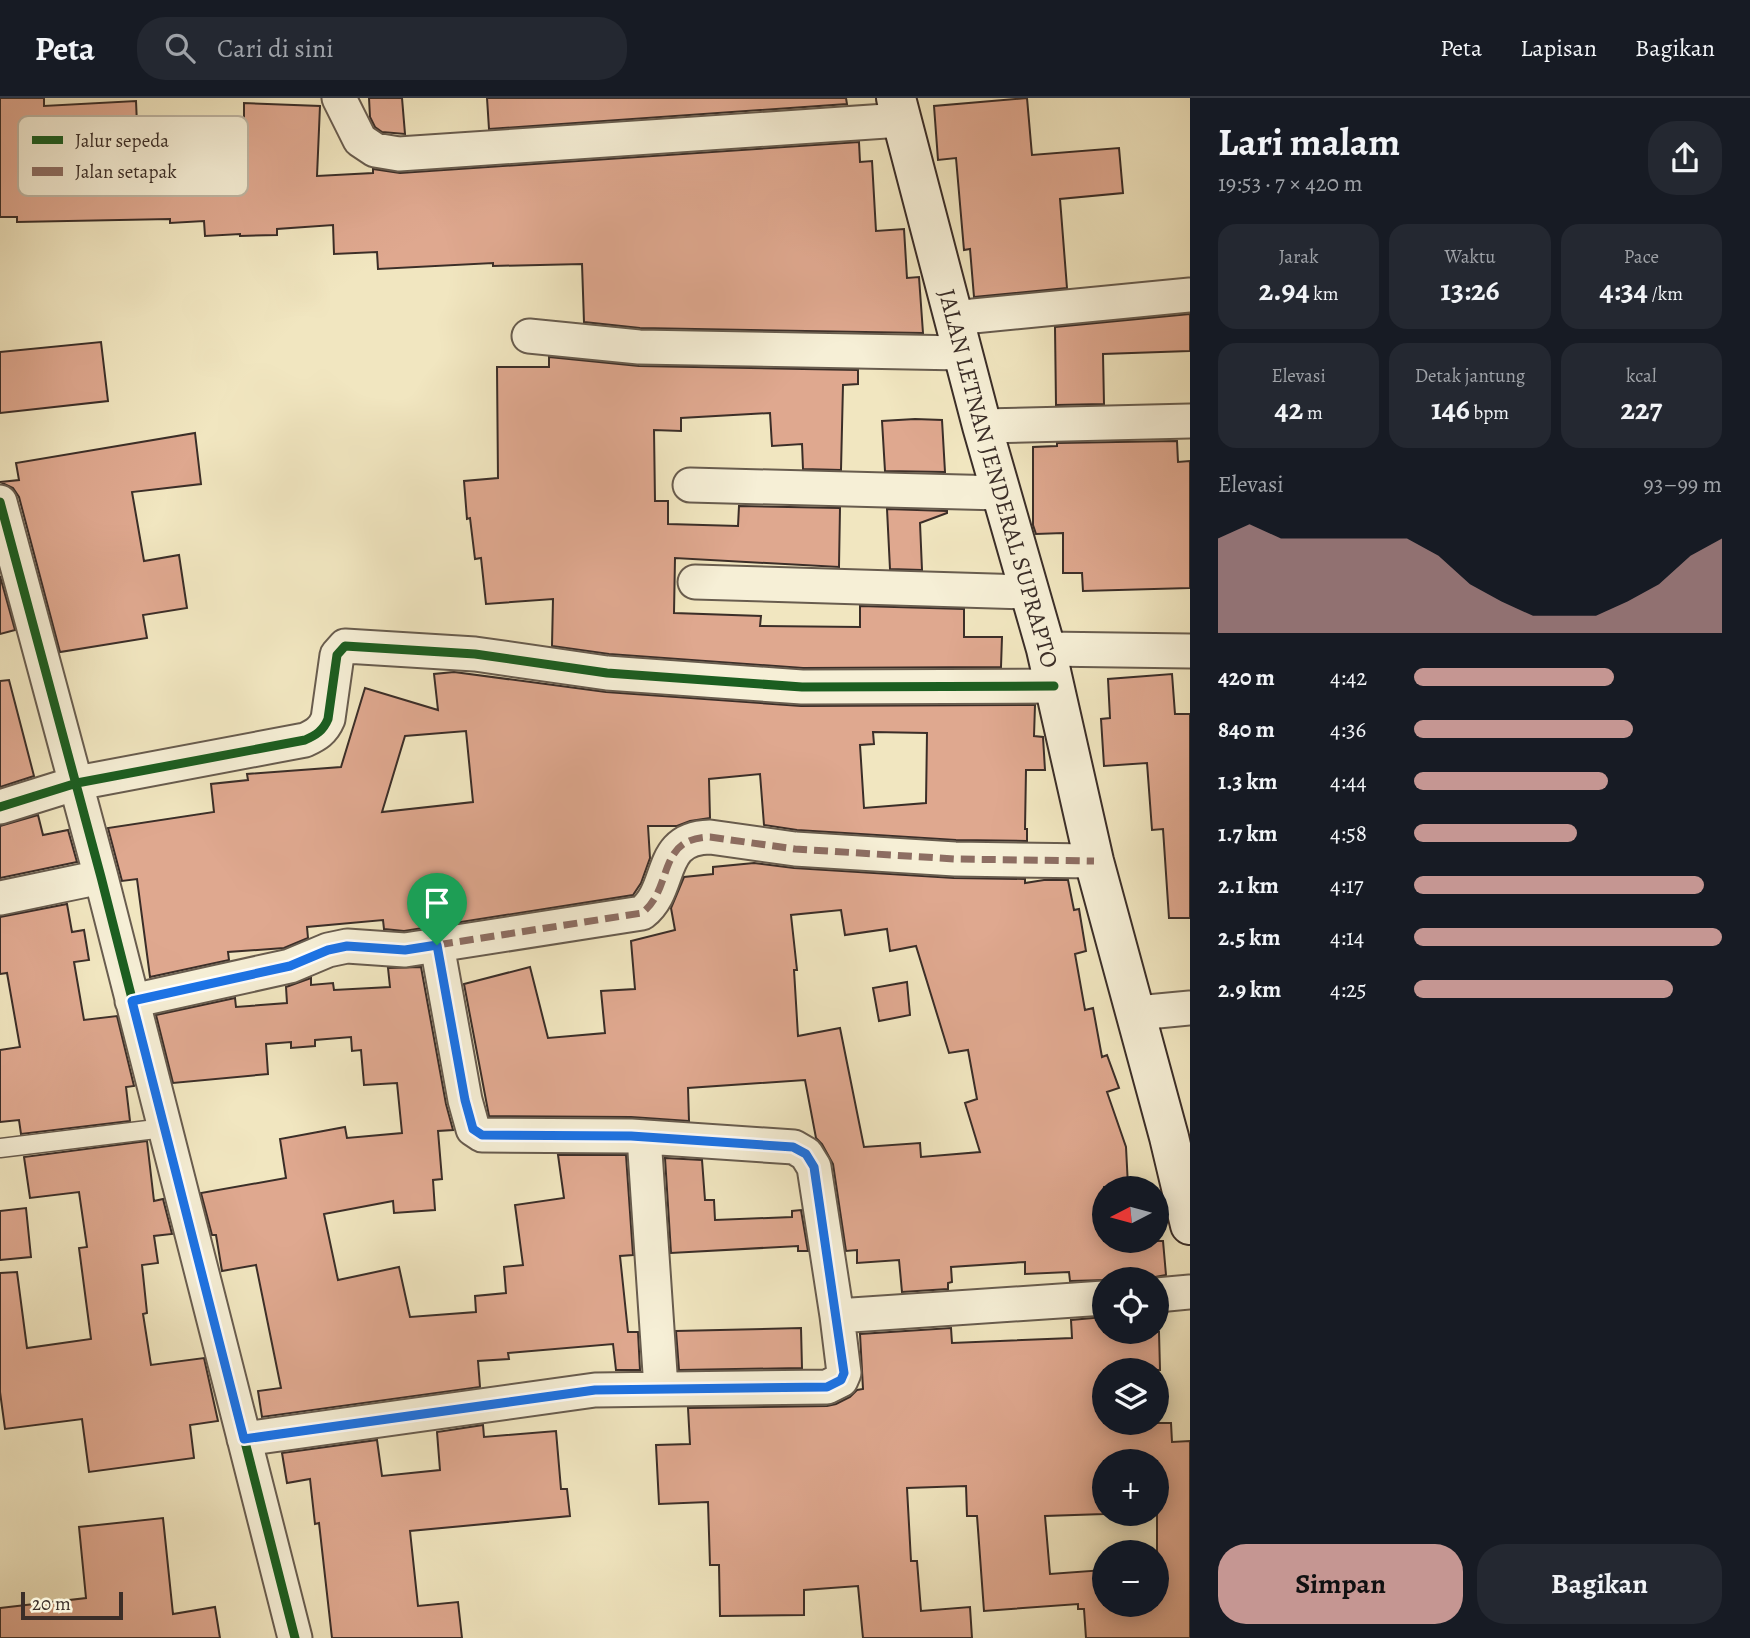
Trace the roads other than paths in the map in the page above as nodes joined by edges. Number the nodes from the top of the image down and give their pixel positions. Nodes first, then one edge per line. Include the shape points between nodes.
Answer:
1 (339, 98) edge
2 (898, 109) edge
3 (1190, 295) edge
4 (529, 336) dead end
5 (958, 336) junction
6 (1190, 421) edge
7 (982, 426) junction
8 (690, 485) dead end
9 (1001, 493) junction
10 (0, 502) edge
11 (695, 583) dead end
12 (1030, 592) junction
13 (1046, 649) junction
14 (1190, 651) edge
15 (1054, 686) junction
16 (77, 783) junction
17 (0, 807) edge
18 (1094, 861) junction
19 (101, 877) junction
20 (0, 898) edge
21 (437, 945) junction
22 (132, 1001) junction
23 (1190, 1008) edge
24 (1137, 1013) junction
25 (164, 1128) junction
26 (1180, 1132) edge
27 (644, 1137) junction
28 (0, 1148) edge
29 (1185, 1179) edge
30 (1190, 1225) edge
31 (1190, 1292) edge
32 (1169, 1294) edge
33 (1092, 1299) edge
34 (836, 1316) junction
35 (661, 1388) junction
36 (244, 1439) junction
37 (295, 1638) edge

1 - 2 street via 360,140 375,150 399,154
2 - 5 main road, JALAN LETNAN JENDERAL SUPRAPTO
3 - 5 street
4 - 5 street via 639,347
5 - 7 main road, JALAN LETNAN JENDERAL SUPRAPTO
6 - 7 street
7 - 9 main road, JALAN LETNAN JENDERAL SUPRAPTO
8 - 9 street
9 - 12 main road, JALAN LETNAN JENDERAL SUPRAPTO
10 - 16 street
11 - 12 street
12 - 13 main road, JALAN LETNAN JENDERAL SUPRAPTO
13 - 14 street
13 - 15 main road, JALAN LETNAN JENDERAL SUPRAPTO
15 - 16 street via 802,687 607,673 475,654 345,646 337,655 328,719 316,735
15 - 18 main road, JALAN LETNAN JENDERAL SUPRAPTO
16 - 17 street
16 - 19 street
18 - 21 street via 955,859 697,837 680,845 671,857 654,900 642,913
18 - 24 main road, JALAN LETNAN JENDERAL SUPRAPTO
19 - 20 street
19 - 22 street
21 - 22 street via 405,950 347,946 290,966
21 - 27 street via 473,1129 482,1135
22 - 25 street
23 - 24 street
24 - 26 main road, JALAN LETNAN JENDERAL SUPRAPTO
25 - 28 lane
25 - 36 street
26 - 29 main road, JALAN LETNAN JENDERAL SUPRAPTO
27 - 34 street via 793,1147 806,1154 814,1167
27 - 35 street
29 - 30 main road, JALAN LETNAN JENDERAL SUPRAPTO
31 - 32 street
33 - 34 street
34 - 35 street via 844,1373 827,1387
35 - 36 street via 556,1394
36 - 37 street

